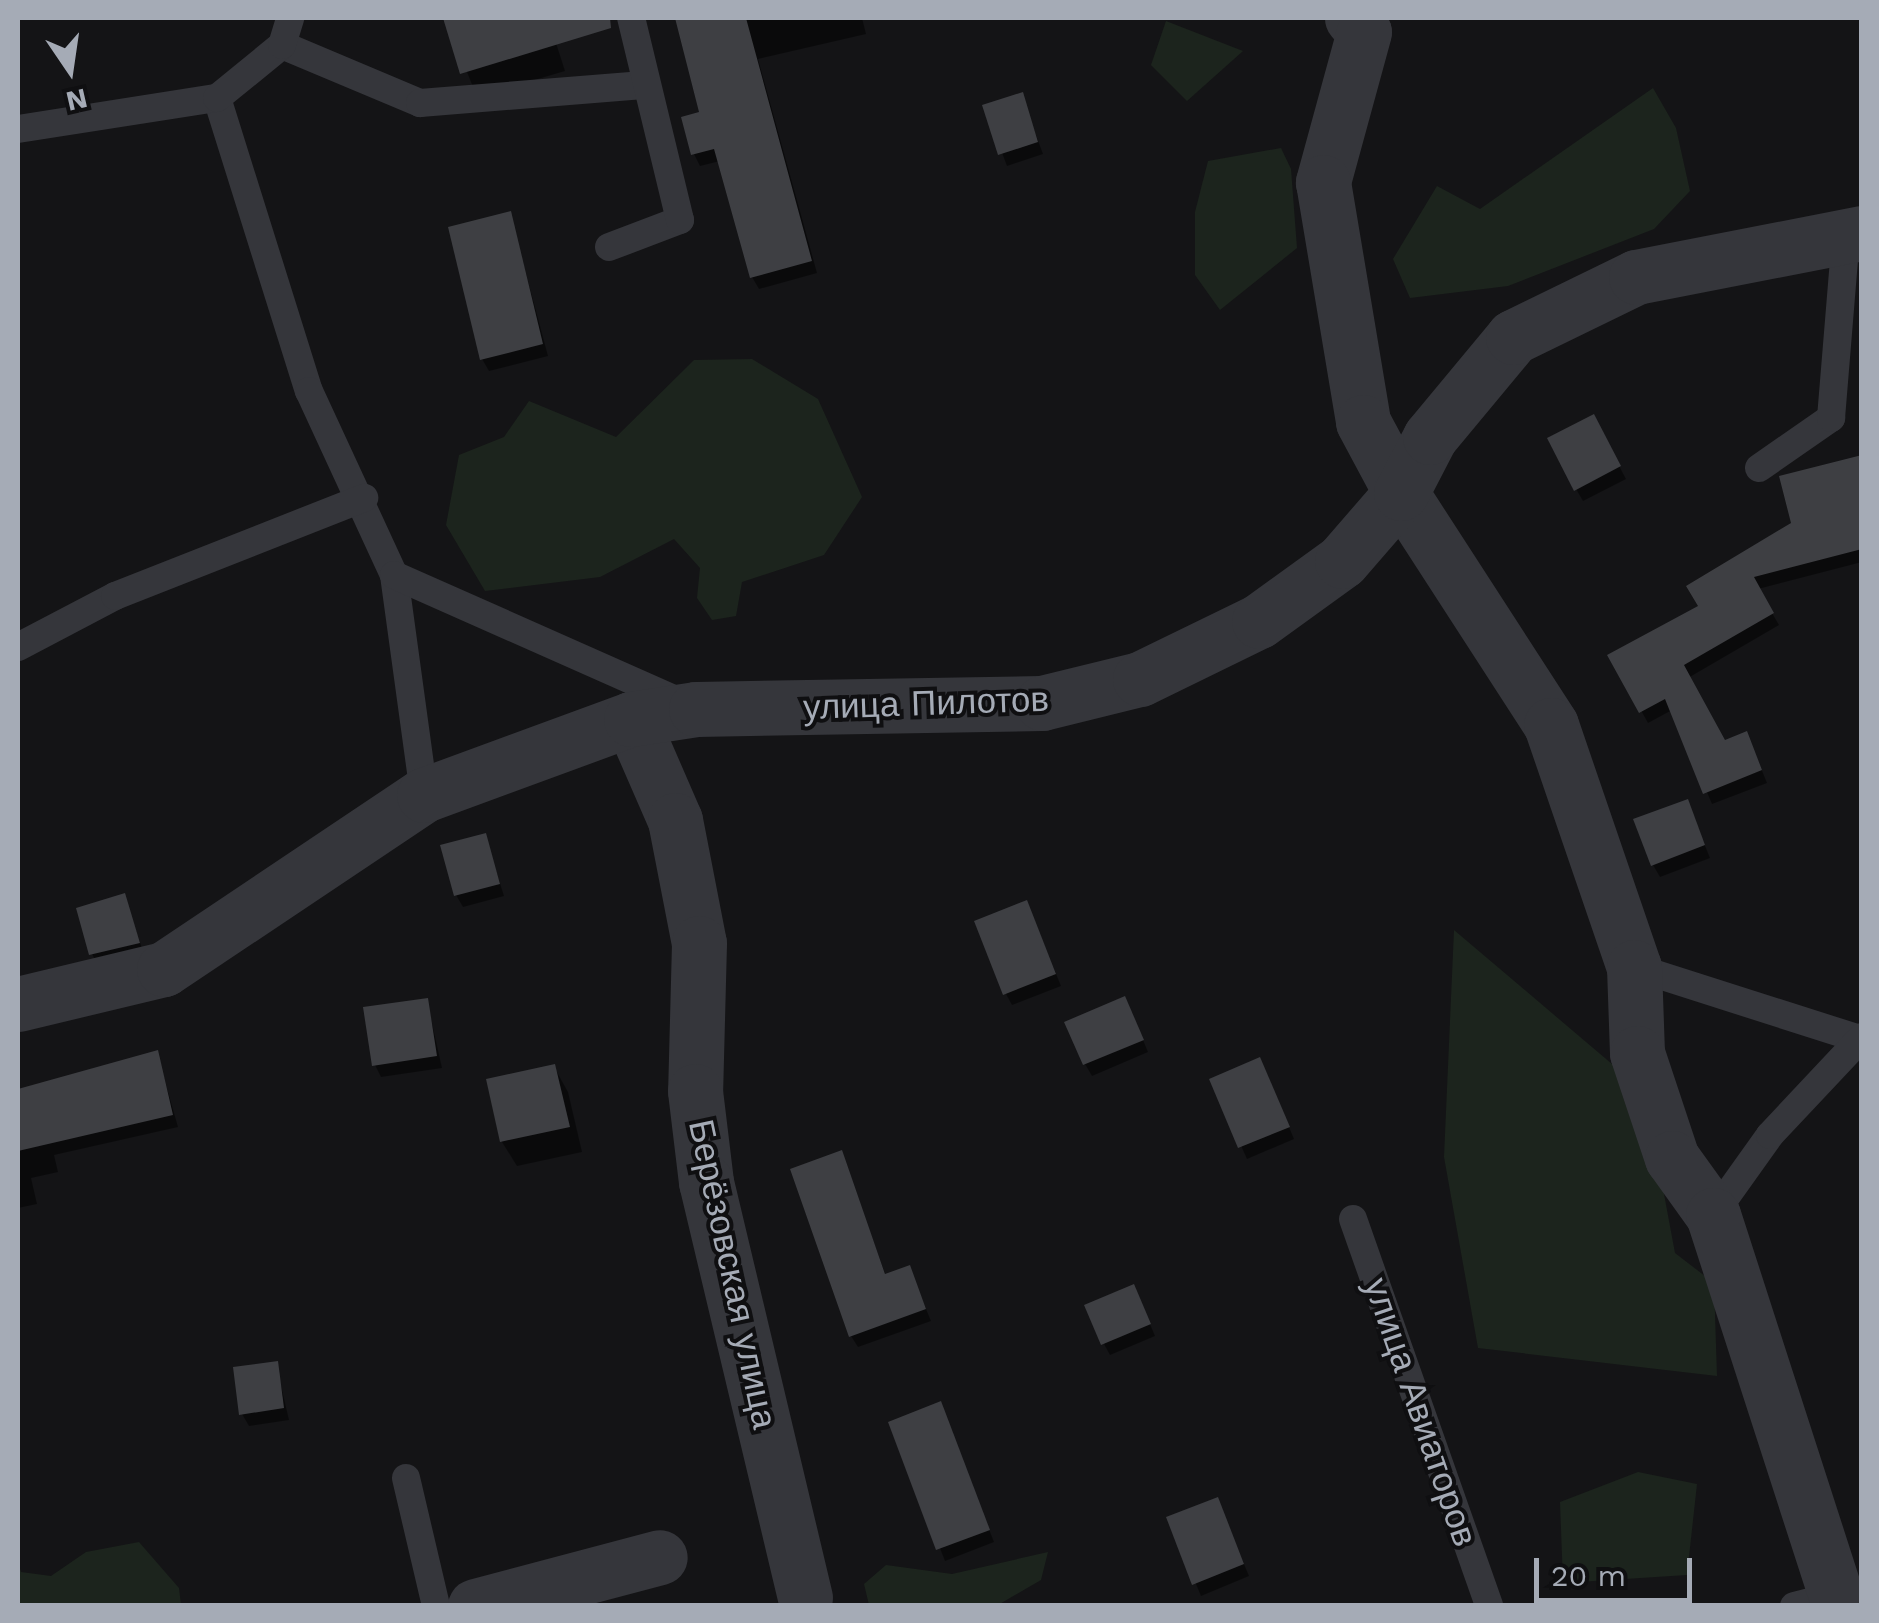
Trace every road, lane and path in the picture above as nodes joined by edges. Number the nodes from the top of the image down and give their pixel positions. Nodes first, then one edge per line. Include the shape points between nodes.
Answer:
1 (631, 18) edge
2 (1352, 18) edge
3 (286, 31) edge
4 (643, 85) junction
5 (216, 98) junction
6 (18, 129) edge
7 (1854, 235) edge
8 (609, 247) dead end
9 (1759, 468) dead end
10 (1401, 493) junction
11 (364, 498) junction
12 (394, 575) junction
13 (18, 647) edge
14 (696, 708) junction
15 (631, 719) junction
16 (424, 795) junction
17 (1634, 967) junction
18 (18, 1004) edge
19 (1859, 1038) edge
20 (1713, 1215) junction
21 (1353, 1218) dead end
22 (406, 1478) dead end
23 (660, 1557) dead end
24 (805, 1597) dead end
25 (1823, 1602) edge
26 (436, 1606) edge
27 (475, 1606) edge
28 (1489, 1606) edge

1 - 4 lane
2 - 10 street via 1364,32 1322,182 1363,422
3 - 4 lane via 420,104
3 - 5 lane
4 - 8 lane via 680,220
5 - 6 lane
5 - 11 lane via 308,392
7 - 9 lane via 1831,418
7 - 10 street, улица Пилотов via 1636,277 1513,337 1430,437
10 - 14 street, улица Пилотов via 1342,561 1273,611 1140,680 1042,703 966,709
10 - 17 street via 1551,725
11 - 12 lane
11 - 13 lane via 115,596
12 - 14 lane
12 - 16 lane
14 - 15 street, улица Пилотов
15 - 16 street, улица Пилотов
15 - 24 street, Берёзовская улица via 675,820 699,944 695,1091 706,1182
16 - 18 street, улица Пилотов via 309,866 164,970
17 - 19 lane
17 - 20 street via 1637,1053 1672,1158
19 - 20 lane via 1770,1135
20 - 25 street
21 - 28 lane, улица Авиаторов
22 - 26 lane
23 - 27 street

